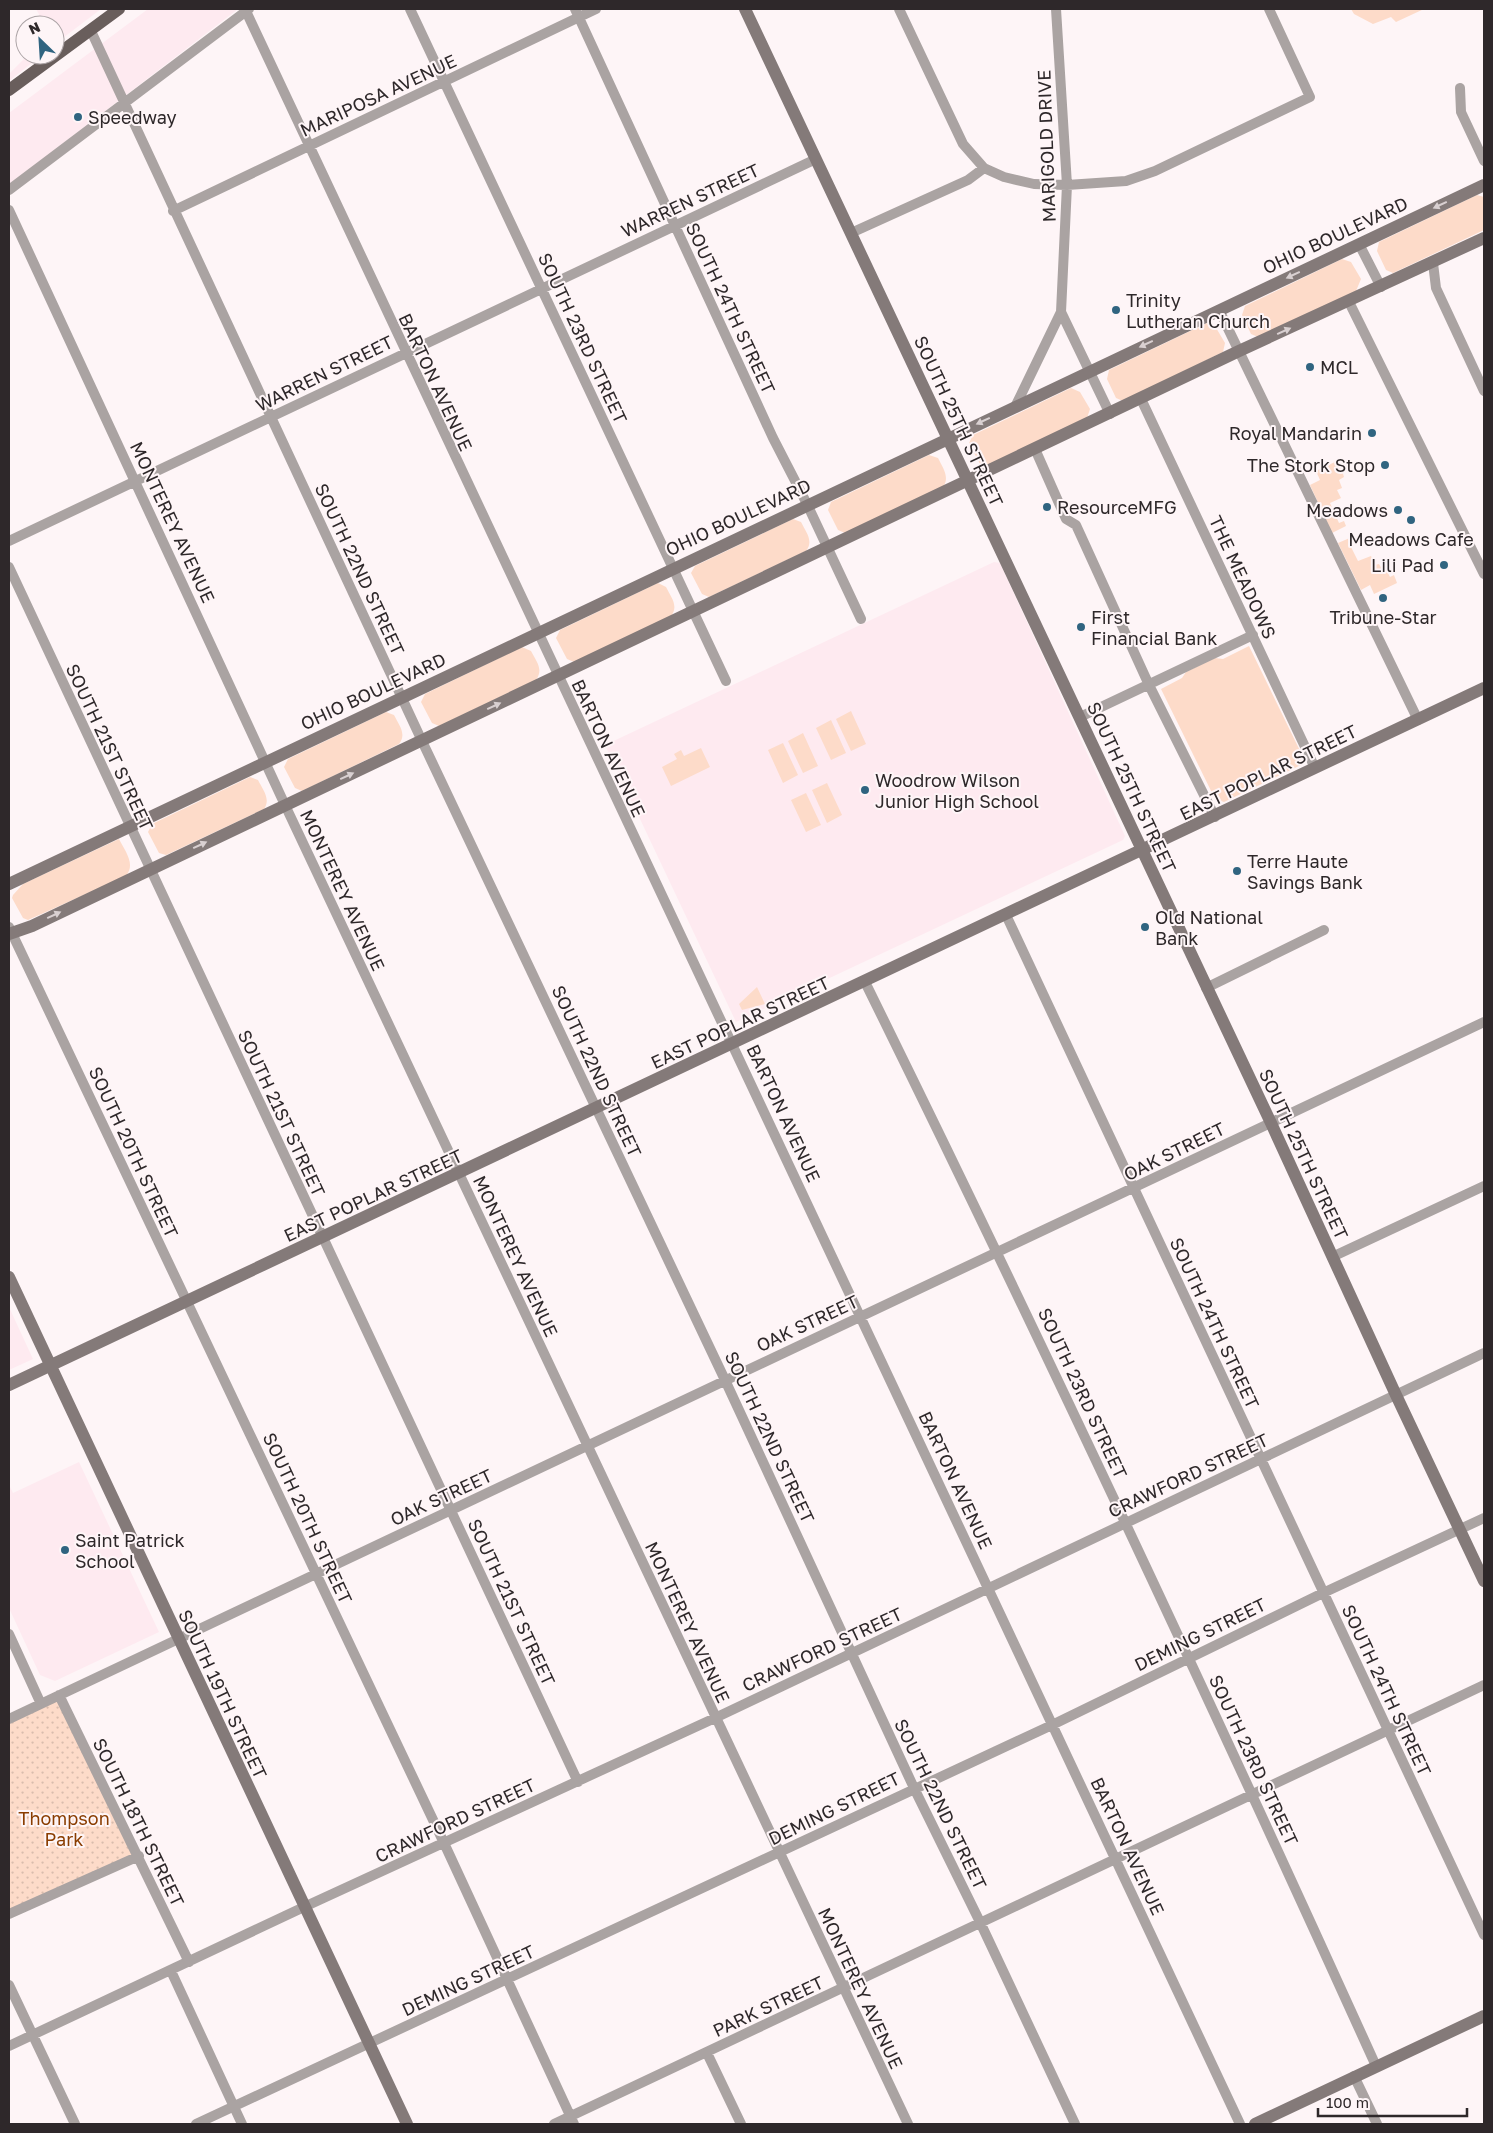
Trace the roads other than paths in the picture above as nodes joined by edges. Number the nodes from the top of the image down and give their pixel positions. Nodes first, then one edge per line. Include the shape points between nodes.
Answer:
1 (119, 9) edge
2 (410, 9) edge
3 (596, 9) edge
4 (745, 9) edge
5 (899, 9) edge
6 (1056, 9) edge
7 (1269, 9) edge
8 (247, 10) edge
9 (577, 13) edge
10 (91, 31) junction
11 (443, 82) junction
12 (1460, 88) dead end
13 (9, 90) edge
14 (124, 104) junction
15 (308, 146) junction
16 (816, 159) junction
17 (1484, 161) edge
18 (984, 168) junction
19 (1484, 184) edge
20 (1067, 185) junction
21 (9, 190) edge
22 (9, 210) edge
23 (173, 211) junction
24 (676, 225) junction
25 (851, 233) junction
26 (1484, 238) edge
27 (1359, 244) junction
28 (1433, 262) junction
29 (541, 288) junction
30 (1381, 288) junction
31 (1349, 302) junction
32 (1219, 310) junction
33 (1061, 312) junction
34 (1239, 351) junction
35 (404, 352) junction
36 (1089, 371) junction
37 (1484, 391) edge
38 (1141, 399) junction
39 (1016, 406) junction
40 (1110, 414) junction
41 (271, 418) junction
42 (947, 438) junction
43 (1035, 449) junction
44 (136, 481) junction
45 (968, 481) junction
46 (807, 504) junction
47 (9, 541) edge
48 (828, 548) junction
49 (9, 567) edge
50 (671, 568) junction
51 (1484, 574) edge
52 (693, 612) junction
53 (861, 619) dead end
54 (537, 633) junction
55 (1253, 636) junction
56 (557, 676) junction
57 (726, 681) dead end
58 (1149, 685) junction
59 (1484, 688) edge
60 (402, 698) junction
61 (1080, 718) junction
62 (1418, 720) junction
63 (422, 741) junction
64 (265, 761) junction
65 (1315, 768) junction
66 (285, 805) junction
67 (1215, 816) junction
68 (129, 825) junction
69 (1143, 851) junction
70 (149, 870) junction
71 (9, 884) edge
72 (1006, 915) junction
73 (1324, 930) dead end
74 (10, 931) edge
75 (865, 982) junction
76 (1206, 988) junction
77 (1484, 1022) edge
78 (733, 1045) junction
79 (597, 1109) junction
80 (1272, 1123) junction
81 (460, 1174) junction
82 (1484, 1186) edge
83 (1135, 1188) junction
84 (323, 1237) junction
85 (998, 1251) junction
86 (1332, 1257) junction
87 (9, 1277) edge
88 (186, 1302) junction
89 (862, 1316) junction
90 (1484, 1353) edge
91 (50, 1367) junction
92 (725, 1380) junction
93 (9, 1385) edge
94 (1396, 1395) junction
95 (587, 1446) junction
96 (1260, 1459) junction
97 (452, 1510) junction
98 (1484, 1518) edge
99 (1126, 1522) junction
100 (1459, 1530) junction
101 (316, 1573) junction
102 (1484, 1581) edge
103 (989, 1588) junction
104 (1323, 1593) junction
105 (9, 1634) edge
106 (178, 1638) junction
107 (852, 1653) junction
108 (1188, 1658) junction
109 (1484, 1685) edge
110 (59, 1695) junction
111 (41, 1704) junction
112 (9, 1718) edge
113 (715, 1718) junction
114 (1052, 1725) junction
115 (1387, 1730) junction
116 (578, 1782) junction
117 (914, 1788) junction
118 (1252, 1794) junction
119 (444, 1843) junction
120 (779, 1853) junction
121 (139, 1856) junction
122 (1117, 1858) junction
123 (304, 1907) junction
124 (9, 1914) edge
125 (980, 1922) junction
126 (1484, 1935) edge
127 (189, 1962) junction
128 (171, 1971) junction
129 (506, 1980) junction
130 (9, 1985) edge
131 (844, 1988) junction
132 (1484, 2016) edge
133 (32, 2035) junction
134 (370, 2045) junction
135 (9, 2046) edge
136 (707, 2053) junction
137 (1376, 2066) junction
138 (1354, 2076) junction
139 (234, 2107) junction
140 (572, 2120) edge
141 (75, 2124) edge
142 (196, 2124) edge
143 (242, 2124) edge
144 (407, 2124) edge
145 (554, 2124) edge
146 (741, 2124) edge
147 (908, 2124) edge
148 (1075, 2124) edge
149 (1240, 2124) edge
150 (1255, 2124) edge
151 (1378, 2124) edge

1 - 10 main road
2 - 11 street, SOUTH 23RD STREET
3 - 9 street, MARIPOSA AVENUE
4 - 16 street, SOUTH 25TH STREET
5 - 18 street via 963,144
6 - 20 street, MARIGOLD DRIVE
7 - 20 street via 1310,97 1155,172 1126,181
8 - 14 street
8 - 15 street, BARTON AVENUE
9 - 11 street, MARIPOSA AVENUE
9 - 24 street, SOUTH 24TH STREET
10 - 13 main road
10 - 14 street, SOUTH 22ND STREET
11 - 15 street, MARIPOSA AVENUE
11 - 29 street, SOUTH 23RD STREET
12 - 17 street via 1461,112
14 - 21 street
14 - 23 street, SOUTH 22ND STREET
15 - 23 street, MARIPOSA AVENUE
15 - 35 street, BARTON AVENUE
16 - 24 street, WARREN STREET
16 - 25 street, SOUTH 25TH STREET
18 - 20 street via 1034,184
18 - 25 street via 968,180
19 -> 27 street, OHIO BOULEVARD
20 - 33 street, MARIGOLD DRIVE
22 - 44 street, MONTEREY AVENUE
23 - 41 street, SOUTH 22ND STREET
24 - 29 street, WARREN STREET
24 - 46 street, SOUTH 24TH STREET via 773,438
25 - 42 street, SOUTH 25TH STREET
26 - 28 street
27 - 30 street
27 -> 32 street, OHIO BOULEVARD
28 - 30 street
28 - 37 street via 1436,288
29 - 35 street, WARREN STREET
29 - 50 street, SOUTH 23RD STREET
30 - 31 street
34 -> 31 street
31 - 51 street
32 - 34 street
32 -> 36 street, OHIO BOULEVARD
33 - 36 street, MARIGOLD DRIVE
33 - 39 street, MARIGOLD DRIVE
34 - 38 street
34 - 62 street
35 - 41 street, WARREN STREET
35 - 54 street, BARTON AVENUE
36 - 39 street, OHIO BOULEVARD
36 - 40 street, MARIGOLD DRIVE
38 - 40 street
38 - 55 street, THE MEADOWS
39 -> 42 street, OHIO BOULEVARD
40 - 43 street
41 - 44 street, WARREN STREET
41 - 60 street, SOUTH 22ND STREET
42 - 45 street, SOUTH 25TH STREET
42 - 46 street, OHIO BOULEVARD
43 - 45 street
43 - 58 street via 1066,519 1076,525
44 - 47 street, WARREN STREET
44 - 64 street, MONTEREY AVENUE
45 - 48 street
45 - 61 street, SOUTH 25TH STREET
46 - 48 street, SOUTH 24TH STREET
46 - 50 street, OHIO BOULEVARD
48 - 52 street
48 - 53 street, SOUTH 24TH STREET
49 - 68 street, SOUTH 21ST STREET
50 - 52 street, SOUTH 23RD STREET
50 - 54 street, OHIO BOULEVARD
52 - 56 street
52 - 57 street, SOUTH 23RD STREET
54 - 56 street, BARTON AVENUE
54 - 60 street, OHIO BOULEVARD
55 - 58 street
55 - 65 street, THE MEADOWS
63 -> 56 street
56 - 78 street, BARTON AVENUE
58 - 61 street
58 - 67 street
59 - 62 street, EAST POPLAR STREET
60 - 63 street, SOUTH 22ND STREET
60 - 64 street, OHIO BOULEVARD
61 - 69 street, SOUTH 25TH STREET
62 - 65 street, EAST POPLAR STREET
66 -> 63 street
63 - 79 street, SOUTH 22ND STREET
64 - 66 street, MONTEREY AVENUE
64 - 68 street, OHIO BOULEVARD
65 - 67 street, EAST POPLAR STREET
70 -> 66 street
66 - 81 street, MONTEREY AVENUE
67 - 69 street, EAST POPLAR STREET
68 - 70 street, SOUTH 21ST STREET
68 - 71 street, OHIO BOULEVARD
69 - 72 street, EAST POPLAR STREET
69 - 76 street, SOUTH 25TH STREET
74 -> 70 street
70 - 84 street, SOUTH 21ST STREET
72 - 75 street, EAST POPLAR STREET
72 - 83 street, SOUTH 24TH STREET
73 - 76 street
74 - 88 street, SOUTH 20TH STREET
75 - 78 street, EAST POPLAR STREET
75 - 85 street, SOUTH 23RD STREET
76 - 80 street, SOUTH 25TH STREET
77 - 80 street, OAK STREET
78 - 79 street, EAST POPLAR STREET
78 - 89 street, BARTON AVENUE
79 - 81 street, EAST POPLAR STREET
79 - 92 street, SOUTH 22ND STREET
80 - 83 street, OAK STREET
80 - 86 street, SOUTH 25TH STREET
81 - 84 street, EAST POPLAR STREET
81 - 95 street, MONTEREY AVENUE
82 - 86 street
83 - 85 street, OAK STREET
83 - 96 street, SOUTH 24TH STREET
84 - 88 street, EAST POPLAR STREET
84 - 97 street, SOUTH 21ST STREET
85 - 89 street, OAK STREET
85 - 99 street, SOUTH 23RD STREET
86 - 94 street, SOUTH 25TH STREET
87 - 91 street, SOUTH 19TH STREET
88 - 91 street, EAST POPLAR STREET
88 - 101 street, SOUTH 20TH STREET
89 - 92 street, OAK STREET
89 - 103 street, BARTON AVENUE
90 - 94 street, CRAWFORD STREET
91 - 93 street, EAST POPLAR STREET
91 - 106 street, SOUTH 19TH STREET
92 - 95 street, OAK STREET
92 - 107 street, SOUTH 22ND STREET
94 - 96 street, CRAWFORD STREET
94 - 100 street, SOUTH 25TH STREET
95 - 97 street, OAK STREET
95 - 113 street, MONTEREY AVENUE
96 - 99 street, CRAWFORD STREET
96 - 104 street, SOUTH 24TH STREET
97 - 101 street, OAK STREET
97 - 116 street, SOUTH 21ST STREET
98 - 100 street, DEMING STREET
99 - 103 street, CRAWFORD STREET
99 - 108 street, SOUTH 23RD STREET
100 - 102 street, SOUTH 25TH STREET
100 - 104 street, DEMING STREET
101 - 106 street, OAK STREET
101 - 119 street, SOUTH 20TH STREET
103 - 107 street, CRAWFORD STREET
103 - 114 street, BARTON AVENUE
104 - 108 street, DEMING STREET
104 - 115 street, SOUTH 24TH STREET
105 - 111 street
106 - 110 street, OAK STREET
106 - 123 street, SOUTH 19TH STREET
107 - 113 street, CRAWFORD STREET
107 - 117 street, SOUTH 22ND STREET
108 - 114 street, DEMING STREET
108 - 118 street, SOUTH 23RD STREET
109 - 115 street, PARK STREET
110 - 111 street, OAK STREET
110 - 121 street, SOUTH 18TH STREET
111 - 112 street, OAK STREET
113 - 116 street, CRAWFORD STREET
113 - 120 street, MONTEREY AVENUE
114 - 117 street, DEMING STREET
114 - 122 street, BARTON AVENUE
115 - 118 street, PARK STREET
115 - 126 street, SOUTH 24TH STREET
116 - 119 street, CRAWFORD STREET
117 - 120 street, DEMING STREET
117 - 125 street, SOUTH 22ND STREET
118 - 122 street, PARK STREET
118 - 137 street, SOUTH 23RD STREET
119 - 123 street, CRAWFORD STREET
119 - 129 street, SOUTH 20TH STREET
120 - 129 street, DEMING STREET
120 - 131 street, MONTEREY AVENUE
121 - 124 street
121 - 127 street, SOUTH 18TH STREET
122 - 125 street, PARK STREET
122 - 149 street, BARTON AVENUE
123 - 127 street, CRAWFORD STREET
123 - 134 street, SOUTH 19TH STREET
125 - 131 street, PARK STREET
125 - 148 street, SOUTH 22ND STREET
127 - 128 street, CRAWFORD STREET
128 - 133 street, CRAWFORD STREET
128 - 139 street
129 - 134 street, DEMING STREET
129 - 140 street, SOUTH 20TH STREET
130 - 133 street
131 - 136 street, PARK STREET
131 - 147 street, MONTEREY AVENUE
132 - 137 street
133 - 135 street, CRAWFORD STREET
133 - 141 street
134 - 139 street, DEMING STREET
134 - 144 street, SOUTH 19TH STREET
136 - 140 street, PARK STREET
136 - 146 street
137 - 138 street
138 - 150 street
138 - 151 street
139 - 142 street, DEMING STREET
139 - 143 street
140 - 145 street, PARK STREET

